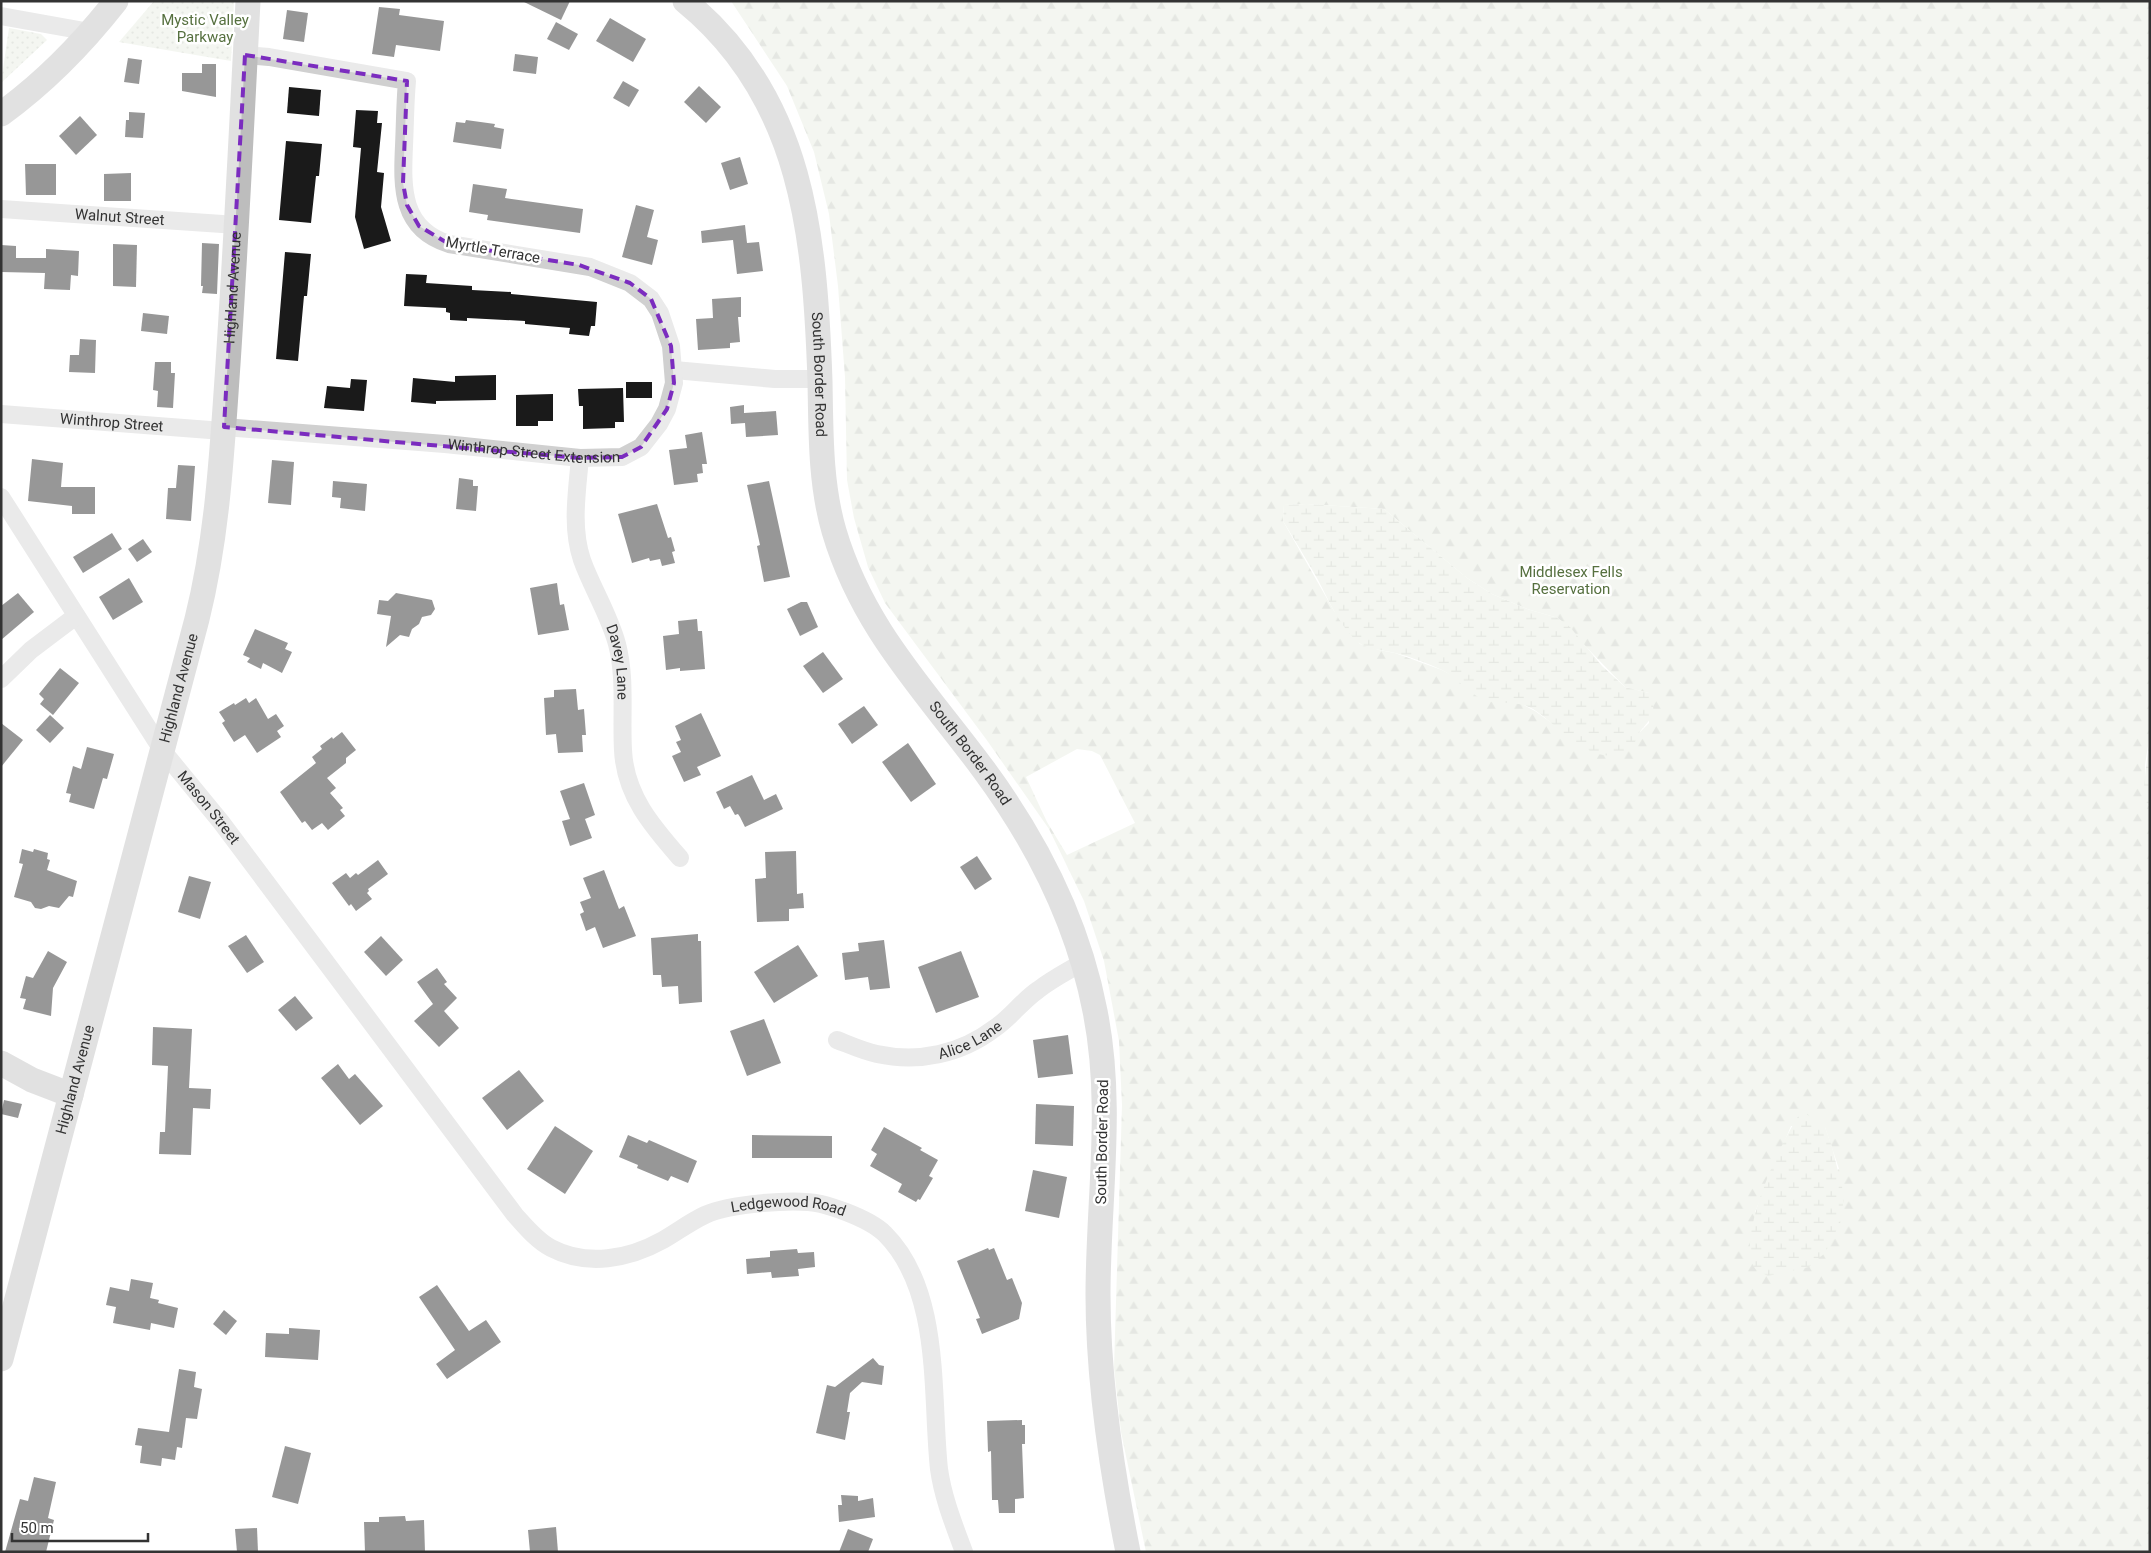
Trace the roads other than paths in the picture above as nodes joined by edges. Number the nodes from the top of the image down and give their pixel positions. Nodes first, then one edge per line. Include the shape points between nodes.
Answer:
1 (116, 1) edge
2 (248, 1) edge
3 (685, 1) edge
4 (1, 16) edge
5 (90, 32) junction
6 (245, 55) junction
7 (1, 114) edge
8 (1, 209) edge
9 (237, 225) junction
10 (674, 370) junction
11 (820, 379) junction
12 (1, 414) edge
13 (223, 429) junction
14 (580, 458) junction
15 (1, 497) edge
16 (76, 616) junction
17 (1, 679) edge
18 (162, 750) junction
19 (680, 858) dead end
20 (1083, 962) junction
21 (837, 1040) dead end
22 (1, 1063) edge
23 (71, 1095) junction
24 (433, 1105) joint
25 (1, 1359) edge
26 (964, 1552) edge
27 (1128, 1552) edge

1 - 5 main road
2 - 6 main road, Highland Avenue
3 - 11 main road, South Border Road via 728,42 752,74 770,104 784,139 802,201 813,270
4 - 5 street
5 - 7 main road
6 - 9 main road, Highland Avenue
6 - 10 street, Myrtle Terrace via 408,81 403,183 407,205 419,226 430,236 448,244 579,265 630,283 651,299 660,313 671,346
8 - 9 street, Walnut Street
9 - 13 main road, Highland Avenue
10 - 11 street via 775,379
10 - 14 street, Winthrop Street Extension via 672,394 666,409 641,447 622,457
11 - 20 main road, South Border Road via 827,500 843,556 863,604 910,676 986,773 1025,834 1062,904
12 - 13 street, Winthrop Street
13 - 14 street, Winthrop Street Extension via 436,443
13 - 18 main road, Highland Avenue via 217,517 207,576
14 - 19 street, Davey Lane via 577,536 583,561 617,645 623,687 626,771 632,792 648,820
15 - 16 street, Mason Street
16 - 17 street via 31,650
16 - 18 street, Mason Street
18 - 23 main road, Highland Avenue
18 - 24 street, Mason Street via 221,822
20 - 21 street, Alice Lane via 1038,990 985,1036 946,1053 922,1057 891,1056
20 - 27 main road, South Border Road via 1095,1010 1103,1067 1098,1294 1100,1356 1107,1426
22 - 23 main road via 32,1080
23 - 25 main road, Highland Avenue
24 - 26 street, Ledgewood Road via 524,1225 551,1248 579,1258 610,1258 638,1252 706,1214 763,1204 820,1204 868,1222 885,1234 902,1257 916,1285 929,1332 940,1471 946,1504

